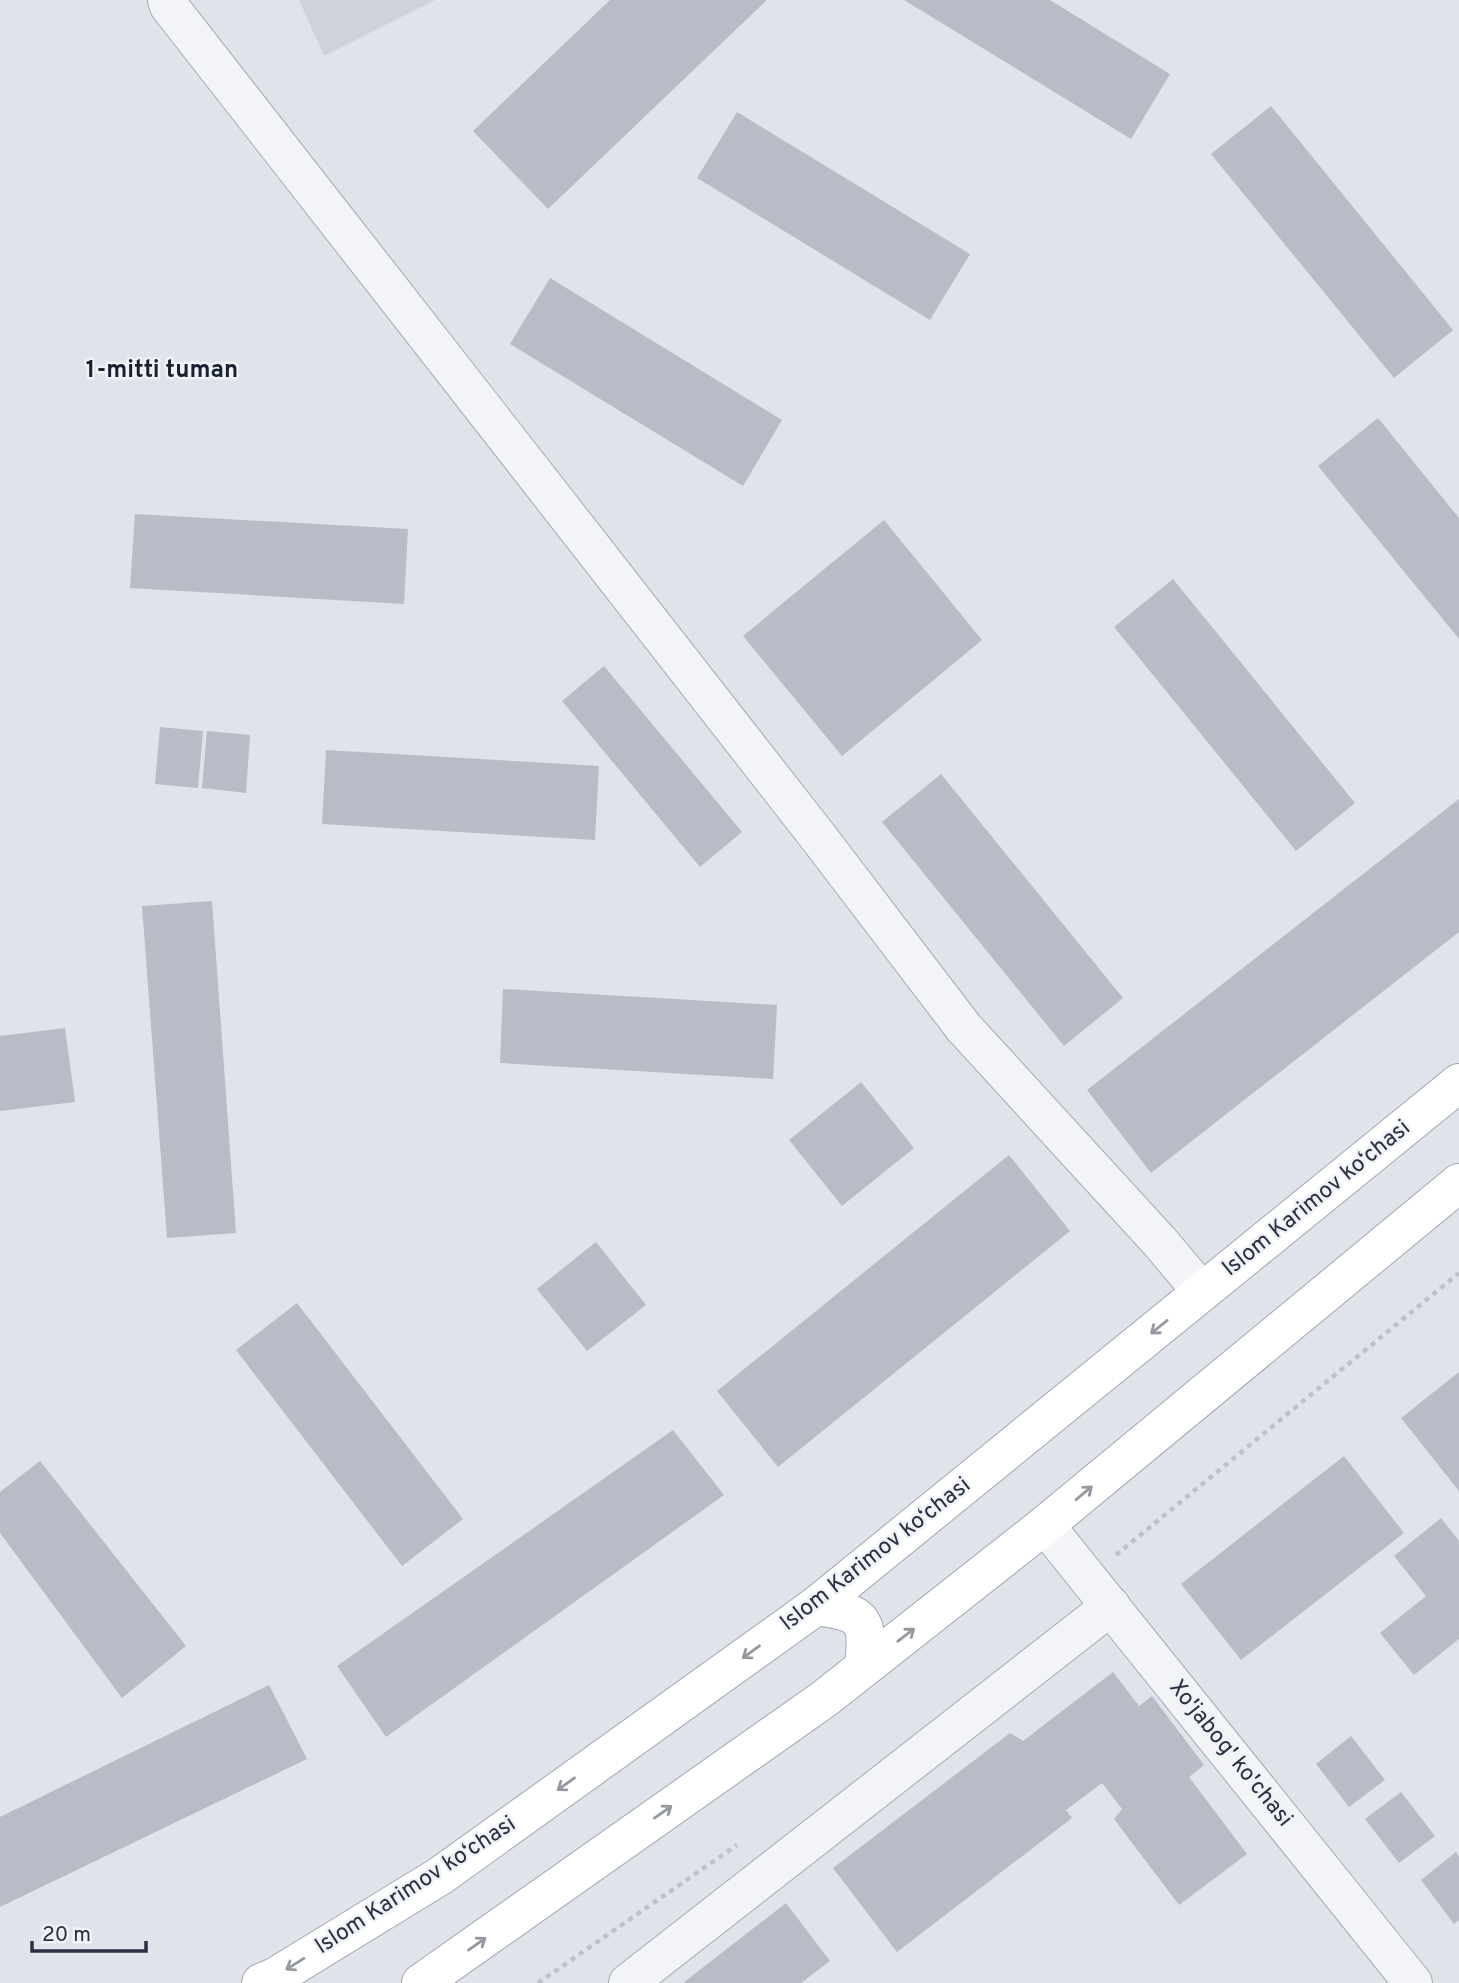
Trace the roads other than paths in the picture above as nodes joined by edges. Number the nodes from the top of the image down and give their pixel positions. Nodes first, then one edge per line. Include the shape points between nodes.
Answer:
1 (167, 0) edge
2 (1459, 1083) edge
3 (1459, 1183) edge
4 (1202, 1292) junction
5 (1045, 1525) junction
6 (816, 1606) junction
7 (1111, 1606) junction
8 (864, 1667) junction
9 (261, 1983) edge
10 (421, 1983) edge
11 (628, 1983) edge
12 (1413, 1983) edge

1 - 4 street via 964,1028
2 - 4 main road, Islom Karimov ko‘chasi
5 -> 3 main road
4 -> 6 main road, Islom Karimov ko‘chasi
5 - 7 street, Xo'jabog' ko'chasi
8 -> 5 main road
6 - 8 main road via 847,1610 865,1628
6 -> 9 main road, Islom Karimov ko‘chasi via 440,1875
7 - 11 street
7 - 12 street, Xo'jabog' ko'chasi
10 -> 8 main road

